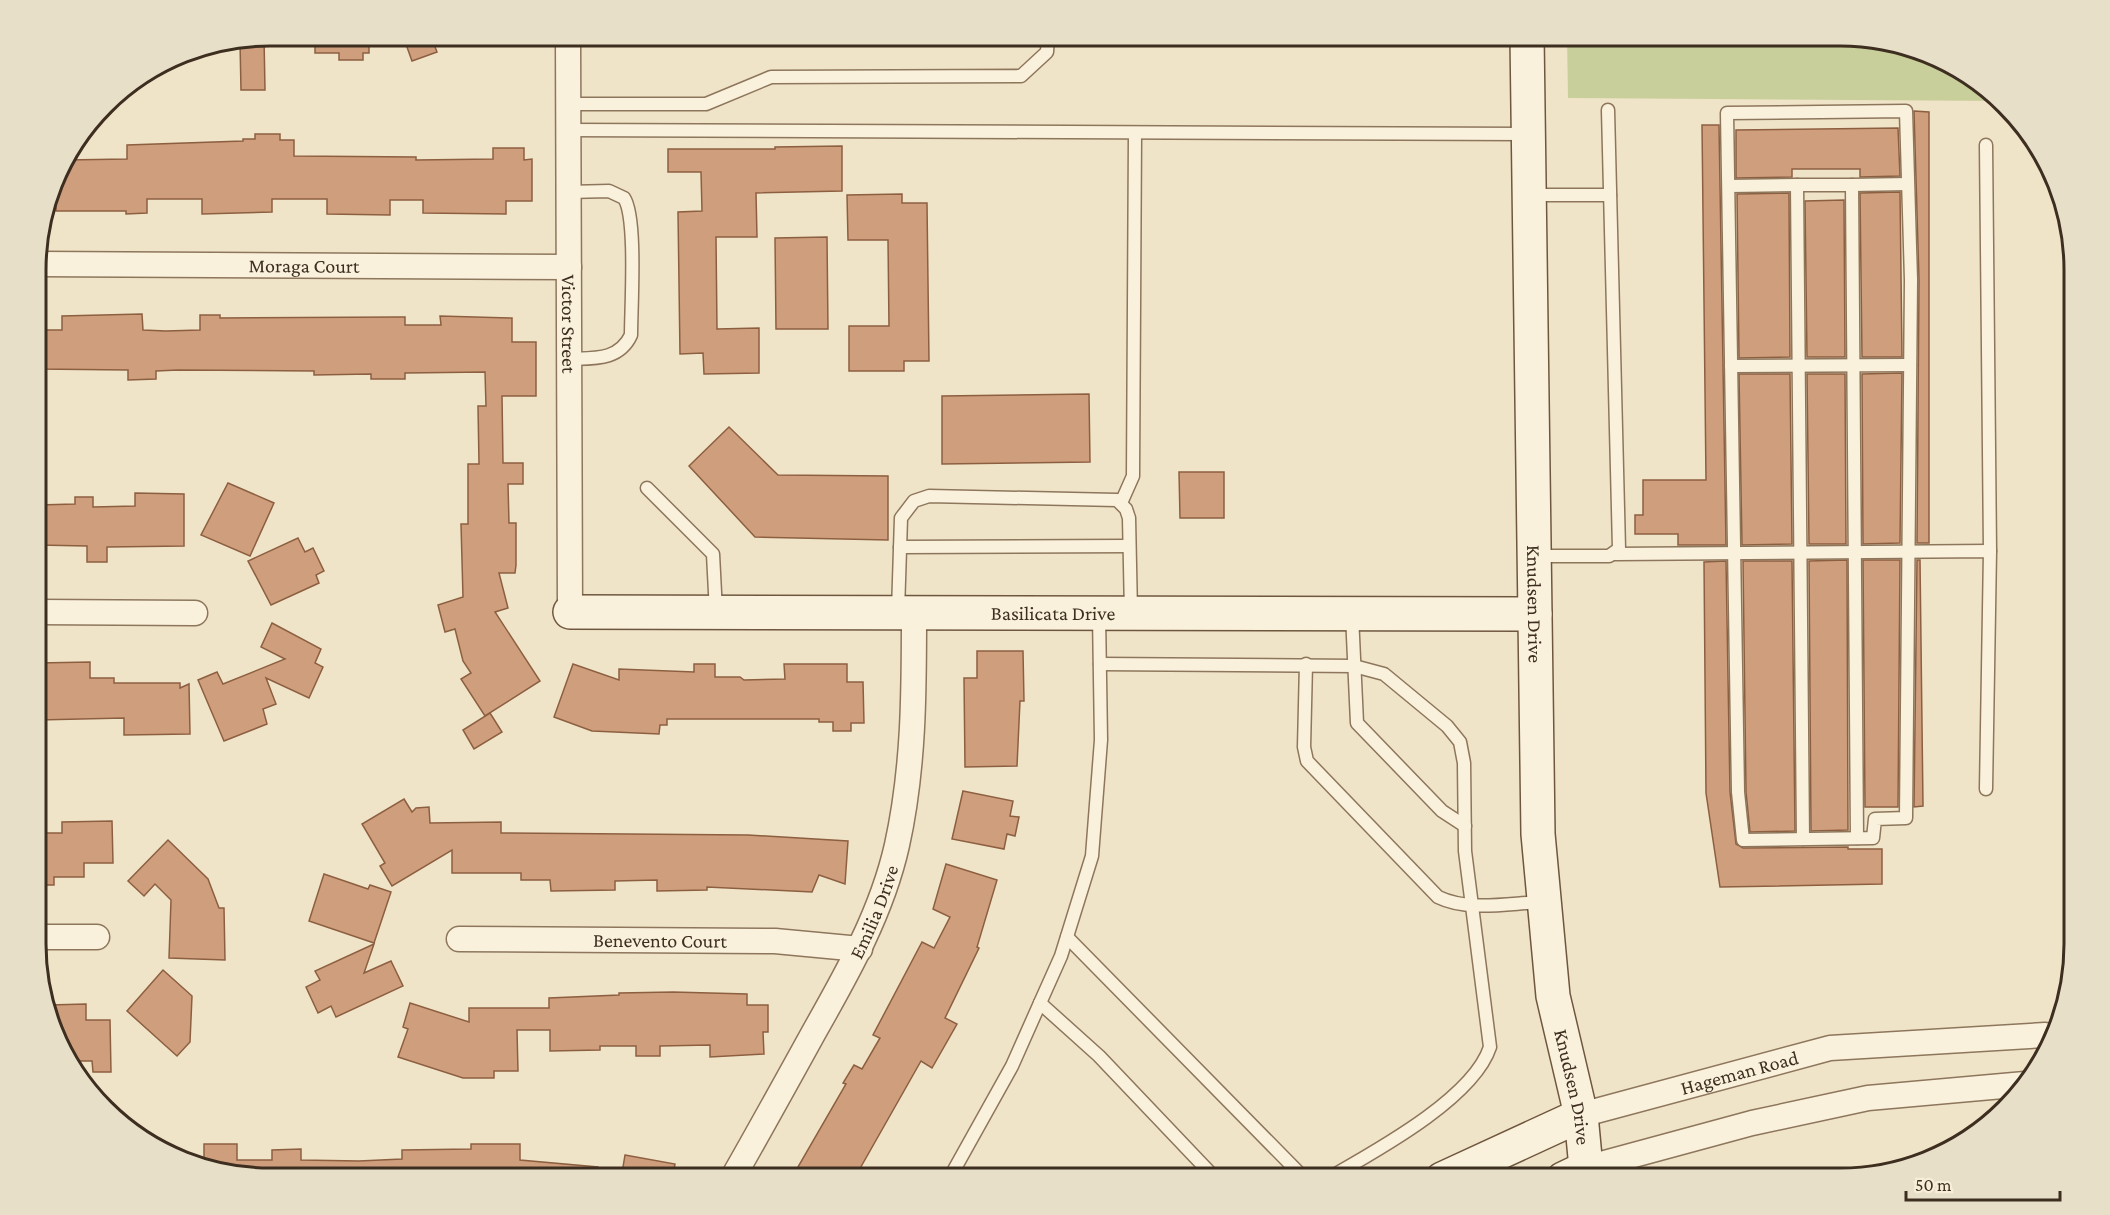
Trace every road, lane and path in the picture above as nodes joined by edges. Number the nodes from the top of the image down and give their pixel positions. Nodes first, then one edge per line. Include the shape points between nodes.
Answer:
1 (568, 46) edge
2 (1047, 46) edge
3 (1527, 46) edge
4 (568, 104) junction
5 (1608, 110) dead end
6 (568, 130) junction
7 (1134, 134) junction
8 (1529, 134) junction
9 (1986, 145) dead end
10 (1908, 184) junction
11 (1797, 185) junction
12 (1852, 185) junction
13 (1729, 186) junction
14 (568, 192) junction
15 (1530, 195) junction
16 (1610, 195) junction
17 (46, 264) edge
18 (569, 267) junction
19 (569, 359) junction
20 (1853, 365) junction
21 (1910, 365) junction
22 (1731, 366) junction
23 (1798, 366) junction
24 (647, 488) dead end
25 (1121, 503) junction
26 (1129, 546) junction
27 (900, 547) junction
28 (1990, 551) junction
29 (1800, 552) junction
30 (1854, 552) junction
31 (1908, 552) junction
32 (1734, 553) junction
33 (1616, 554) junction
34 (1534, 556) junction
35 (46, 612) edge
36 (570, 612) joint
37 (195, 613) dead end
38 (716, 613) junction
39 (906, 614) junction
40 (1099, 614) junction
41 (1131, 614) junction
42 (1352, 614) junction
43 (1534, 614) junction
44 (1100, 664) junction
45 (1306, 664) junction
46 (1354, 666) junction
47 (1986, 789) dead end
48 (1465, 826) junction
49 (1857, 838) junction
50 (1803, 839) junction
51 (1544, 902) junction
52 (1473, 906) junction
53 (46, 937) edge
54 (97, 937) dead end
55 (1067, 937) junction
56 (459, 939) dead end
57 (860, 949) junction
58 (1040, 1003) junction
59 (2044, 1035) edge
60 (2014, 1085) edge
61 (1581, 1115) junction
62 (738, 1168) edge
63 (955, 1168) edge
64 (1206, 1168) edge
65 (1294, 1168) edge
66 (1347, 1168) edge
67 (1466, 1168) edge
68 (1576, 1168) edge
69 (1593, 1168) edge

1 - 4 street, Victor Street
2 - 4 lane via 1047,52 1020,76 771,77 706,104
3 - 8 main road, Knudsen Drive
4 - 6 street, Victor Street
5 - 16 lane
6 - 7 lane
6 - 14 street, Victor Street
7 - 8 lane
7 - 25 lane via 1132,476
8 - 15 main road, Knudsen Drive
9 - 28 lane
10 - 12 lane
10 - 13 lane via 1906,111 1728,113
10 - 21 lane
11 - 12 lane
11 - 13 lane
11 - 23 lane
12 - 20 lane
13 - 22 lane
14 - 18 street, Victor Street
14 - 19 lane via 609,191 624,198 629,210 631,251 631,335 627,343 607,357
15 - 16 lane
15 - 34 main road, Knudsen Drive
16 - 33 lane via 1619,545
17 - 18 street, Moraga Court
18 - 19 street, Victor Street
19 - 36 street, Victor Street
20 - 21 lane
20 - 23 lane
20 - 30 lane
21 - 31 lane
22 - 23 lane
22 - 32 lane
23 - 29 lane
24 - 38 lane via 713,554
25 - 26 lane via 1129,518
25 - 27 lane via 1110,498 930,496 914,501 903,513
26 - 27 lane
26 - 41 lane
27 - 39 lane
28 - 31 lane
28 - 47 lane
29 - 30 lane
29 - 32 lane
29 - 50 lane
30 - 31 lane
30 - 49 lane
31 - 49 lane via 1906,818 1875,819 1874,838
32 - 33 lane
32 - 50 lane via 1738,792 1743,840
33 - 34 lane
34 - 43 main road, Knudsen Drive
35 - 37 street
36 - 38 main road, Basilicata Drive
38 - 39 main road, Basilicata Drive
39 - 40 main road, Basilicata Drive
39 - 57 street, Emilia Drive via 913,731 908,790 879,904
40 - 41 main road, Basilicata Drive
40 - 44 lane
41 - 42 main road, Basilicata Drive
42 - 43 main road, Basilicata Drive
42 - 46 lane
43 - 51 main road, Knudsen Drive via 1538,834
44 - 45 lane
44 - 55 lane via 1101,740 1092,856
45 - 46 lane
45 - 52 lane via 1307,761 1438,897
46 - 48 lane via 1360,728 1442,812
46 - 48 lane via 1384,674 1447,726 1460,742
48 - 52 lane
49 - 50 lane
51 - 52 lane
51 - 61 main road, Knudsen Drive via 1553,996
52 - 66 lane via 1488,1019 1490,1047 1486,1058 1432,1114
53 - 54 street
55 - 58 lane
55 - 65 lane
56 - 57 street, Benevento Court via 775,941
57 - 62 street, Emilia Drive
58 - 63 lane via 1012,1066
58 - 64 lane via 1099,1056
59 - 61 street, Hageman Road via 1830,1048
60 - 69 street via 1868,1098 1752,1124
61 - 67 main road, Hageman Road
61 - 68 main road, Knudsen Drive

